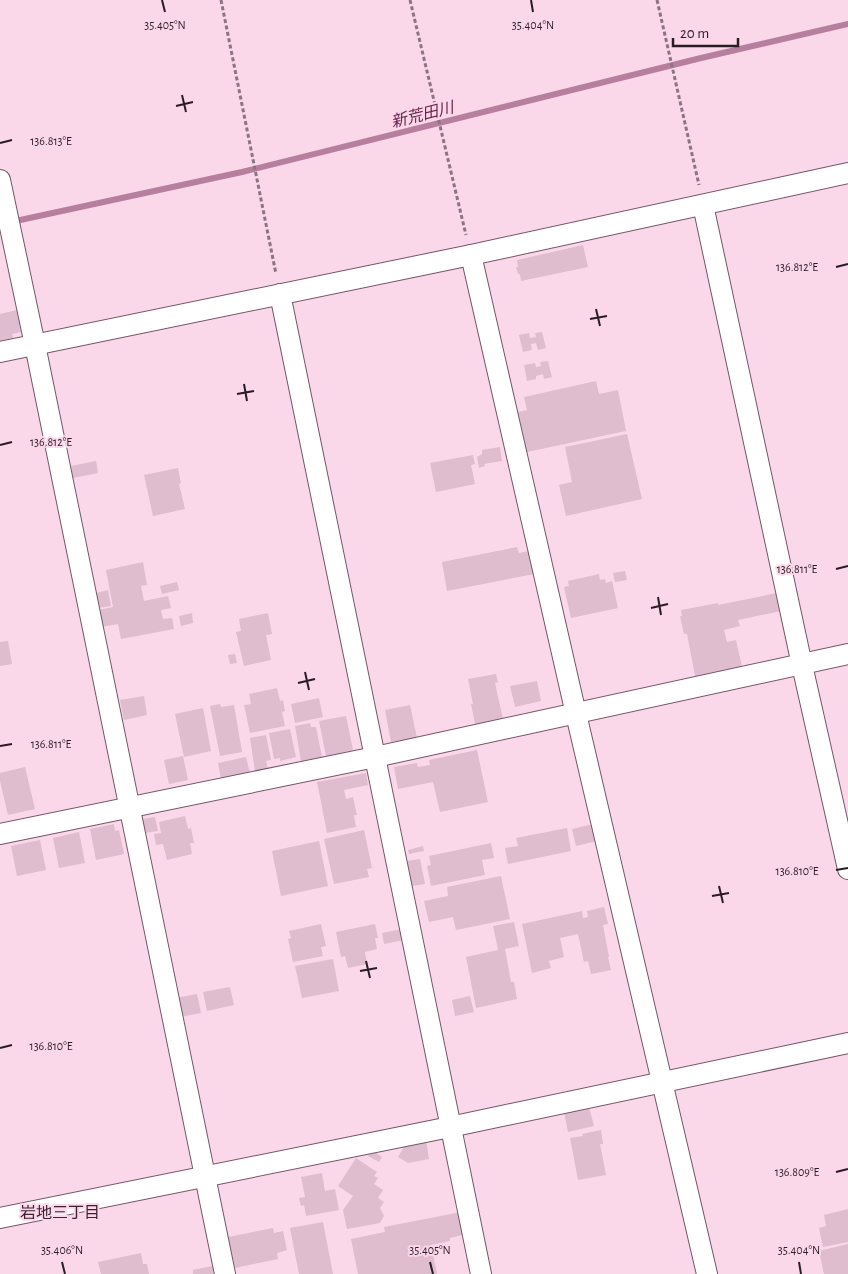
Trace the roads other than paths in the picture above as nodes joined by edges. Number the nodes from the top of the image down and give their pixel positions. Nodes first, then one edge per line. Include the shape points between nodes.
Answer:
1 (848, 173) edge
2 (0, 180) edge
3 (703, 205) junction
4 (470, 255) junction
5 (280, 294) junction
6 (35, 345) junction
7 (0, 352) edge
8 (848, 654) edge
9 (802, 664) junction
10 (576, 714) junction
11 (375, 757) junction
12 (129, 808) junction
13 (0, 834) edge
14 (848, 869) edge
15 (848, 1043) edge
16 (663, 1083) junction
17 (450, 1127) junction
18 (205, 1176) junction
19 (0, 1218) edge
20 (225, 1274) edge
21 (480, 1274) edge
22 (707, 1274) edge

1 - 3 street
2 - 6 street
3 - 4 street
3 - 9 street
4 - 5 street
4 - 10 street
5 - 6 street
5 - 11 street
6 - 7 street
6 - 12 street
8 - 9 street
9 - 10 street
9 - 14 street
10 - 11 street
10 - 16 street
11 - 12 street
11 - 17 street
12 - 13 street
12 - 18 street
15 - 16 street
16 - 17 street
16 - 22 street
17 - 18 street
17 - 21 street
18 - 19 street
18 - 20 street

